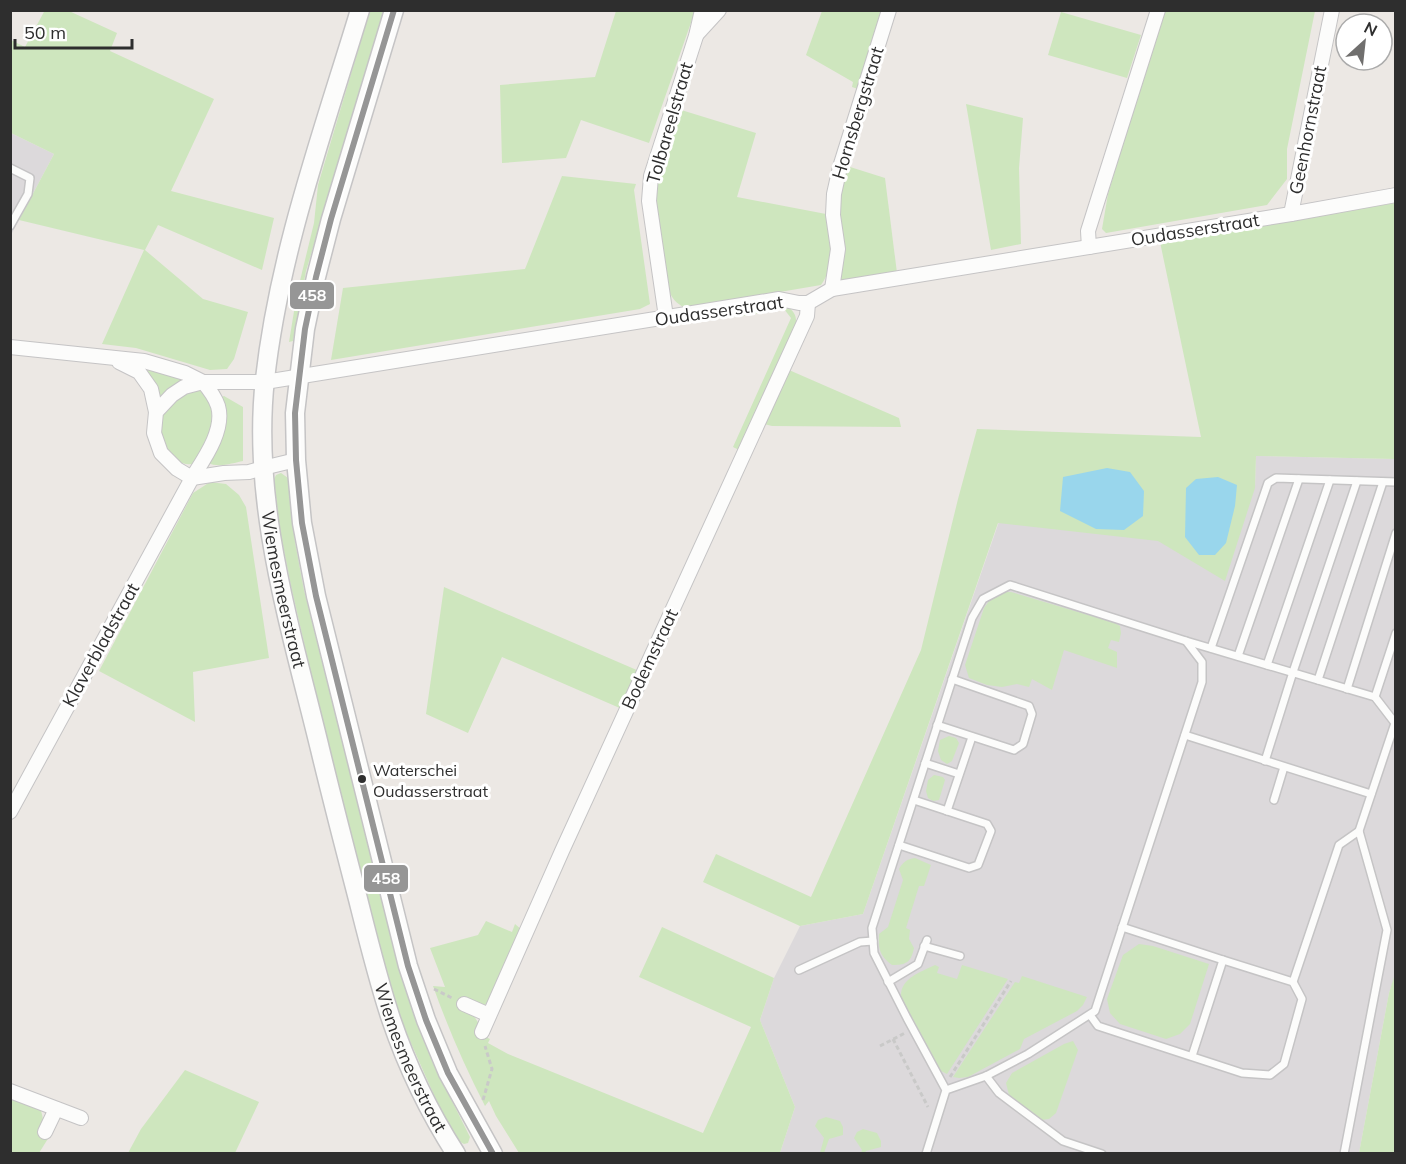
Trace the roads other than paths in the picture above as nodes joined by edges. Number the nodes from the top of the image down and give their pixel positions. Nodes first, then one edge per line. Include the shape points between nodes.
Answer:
1 (360, 10) edge
2 (394, 10) edge
3 (702, 10) edge
4 (719, 10) edge
5 (890, 10) edge
6 (1158, 10) edge
7 (1332, 10) edge
8 (696, 36) junction
9 (10, 168) edge
10 (1395, 195) edge
11 (1291, 214) junction
12 (10, 226) edge
13 (1089, 247) junction
14 (832, 289) junction
15 (808, 303) junction
16 (666, 317) junction
17 (10, 347) edge
18 (112, 358) junction
19 (299, 377) junction
20 (202, 382) junction
21 (265, 382) junction
22 (156, 412) junction
23 (296, 460) junction
24 (263, 468) junction
25 (192, 477) junction
26 (1299, 479) junction
27 (1330, 480) junction
28 (1357, 481) junction
29 (1383, 482) junction
30 (1395, 482) edge
31 (1395, 533) edge
32 (1395, 633) edge
33 (1186, 641) junction
34 (1211, 648) junction
35 (1238, 656) junction
36 (1267, 665) junction
37 (1293, 672) junction
38 (952, 679) junction
39 (1318, 680) junction
40 (1347, 689) junction
41 (1376, 698) junction
42 (938, 725) junction
43 (1185, 735) junction
44 (972, 737) junction
45 (1265, 761) junction
46 (926, 763) junction
47 (1284, 767) junction
48 (959, 774) junction
49 (1371, 794) junction
50 (914, 800) junction
51 (1274, 800) dead end
52 (947, 811) junction
53 (10, 812) edge
54 (1359, 831) junction
55 (899, 845) junction
56 (1122, 927) junction
57 (873, 941) junction
58 (960, 956) dead end
59 (1223, 960) junction
60 (799, 970) dead end
61 (888, 982) junction
62 (1293, 982) junction
63 (458, 1001) road end
64 (489, 1015) junction
65 (1090, 1015) junction
66 (484, 1039) road end
67 (1192, 1056) junction
68 (986, 1076) junction
69 (945, 1088) junction
70 (10, 1091) edge
71 (56, 1109) junction
72 (81, 1118) dead end
73 (45, 1132) dead end
74 (456, 1154) edge
75 (493, 1154) edge
76 (926, 1154) edge
77 (1102, 1154) edge
78 (1344, 1154) edge

1 - 21 main road, Wiemesmeerstraat via 289,248
2 - 19 main road, Wiemesmeerstraat via 328,231 305,329
3 - 8 street, Tolbareelstraat
4 - 8 street, Tolbareelstraat
5 - 14 street, Hornsbergstraat via 836,185 833,215 837,249
6 - 13 street via 1088,231
7 - 11 street, Geenhornstraat
8 - 16 street, Tolbareelstraat via 651,176 649,201
9 - 12 lane via 30,178 28,194
10 - 11 street, Oudasserstraat
11 - 13 street, Oudasserstraat
13 - 14 street, Oudasserstraat
14 - 15 street, Oudasserstraat
15 - 16 street, Oudasserstraat via 782,298
15 - 64 street, Bodemstraat via 807,316
16 - 19 street, Oudasserstraat
17 - 18 street, Oudasserstraat
18 - 20 street, Oudasserstraat via 144,362
18 - 22 street, Oudasserstraat via 139,372 151,389
19 - 21 street, Oudasserstraat
19 - 23 main road, Wiemesmeerstraat
20 - 21 street, Oudasserstraat
20 - 22 street via 184,387
20 - 25 street, Klaverbladstraat via 219,408 218,430
21 - 24 main road, Wiemesmeerstraat
22 - 25 street via 154,434 161,453
23 - 24 street
23 - 75 main road, Wiemesmeerstraat via 302,523 316,596 408,966 448,1073
24 - 25 street
24 - 74 main road, Wiemesmeerstraat via 284,601 379,980 417,1083
25 - 53 street, Klaverbladstraat
26 - 27 lane
26 - 34 lane via 1276,478 1268,483
26 - 35 lane
27 - 28 lane
27 - 36 lane
28 - 29 lane
28 - 37 lane
29 - 30 lane
29 - 39 lane
31 - 40 lane
32 - 41 lane
33 - 34 lane
33 - 38 lane via 1010,585 983,599 972,618
33 - 43 lane via 1202,662 1202,682
34 - 35 lane
35 - 36 lane
36 - 37 lane
37 - 39 lane
37 - 45 lane
38 - 42 lane
38 - 44 lane via 1029,705 1032,714 1023,744 1014,750
39 - 40 lane
40 - 41 lane
41 - 49 lane via 1395,723
42 - 44 lane
42 - 46 lane
43 - 45 lane
43 - 56 lane
44 - 48 lane
45 - 47 lane
46 - 48 lane
46 - 50 lane
47 - 49 lane
47 - 51 lane
48 - 52 lane
49 - 54 lane
50 - 52 lane
50 - 55 lane
52 - 55 lane via 987,824 991,831 978,866 969,868
54 - 62 lane via 1339,845
54 - 78 lane via 1387,930
55 - 57 lane via 872,928
56 - 59 lane
56 - 65 lane via 1095,1011
57 - 60 lane via 860,942
57 - 61 lane via 874,953
58 - 61 lane via 926,943 918,964
59 - 62 lane
59 - 67 lane
61 - 69 lane
62 - 67 lane via 1302,999 1284,1064 1270,1075 1242,1073
63 - 64 street
64 - 66 street, Bodemstraat
65 - 67 lane via 1098,1026
65 - 68 lane
68 - 69 lane
68 - 77 lane via 999,1093 1063,1141
69 - 76 lane
70 - 71 street
71 - 72 street
71 - 73 street

